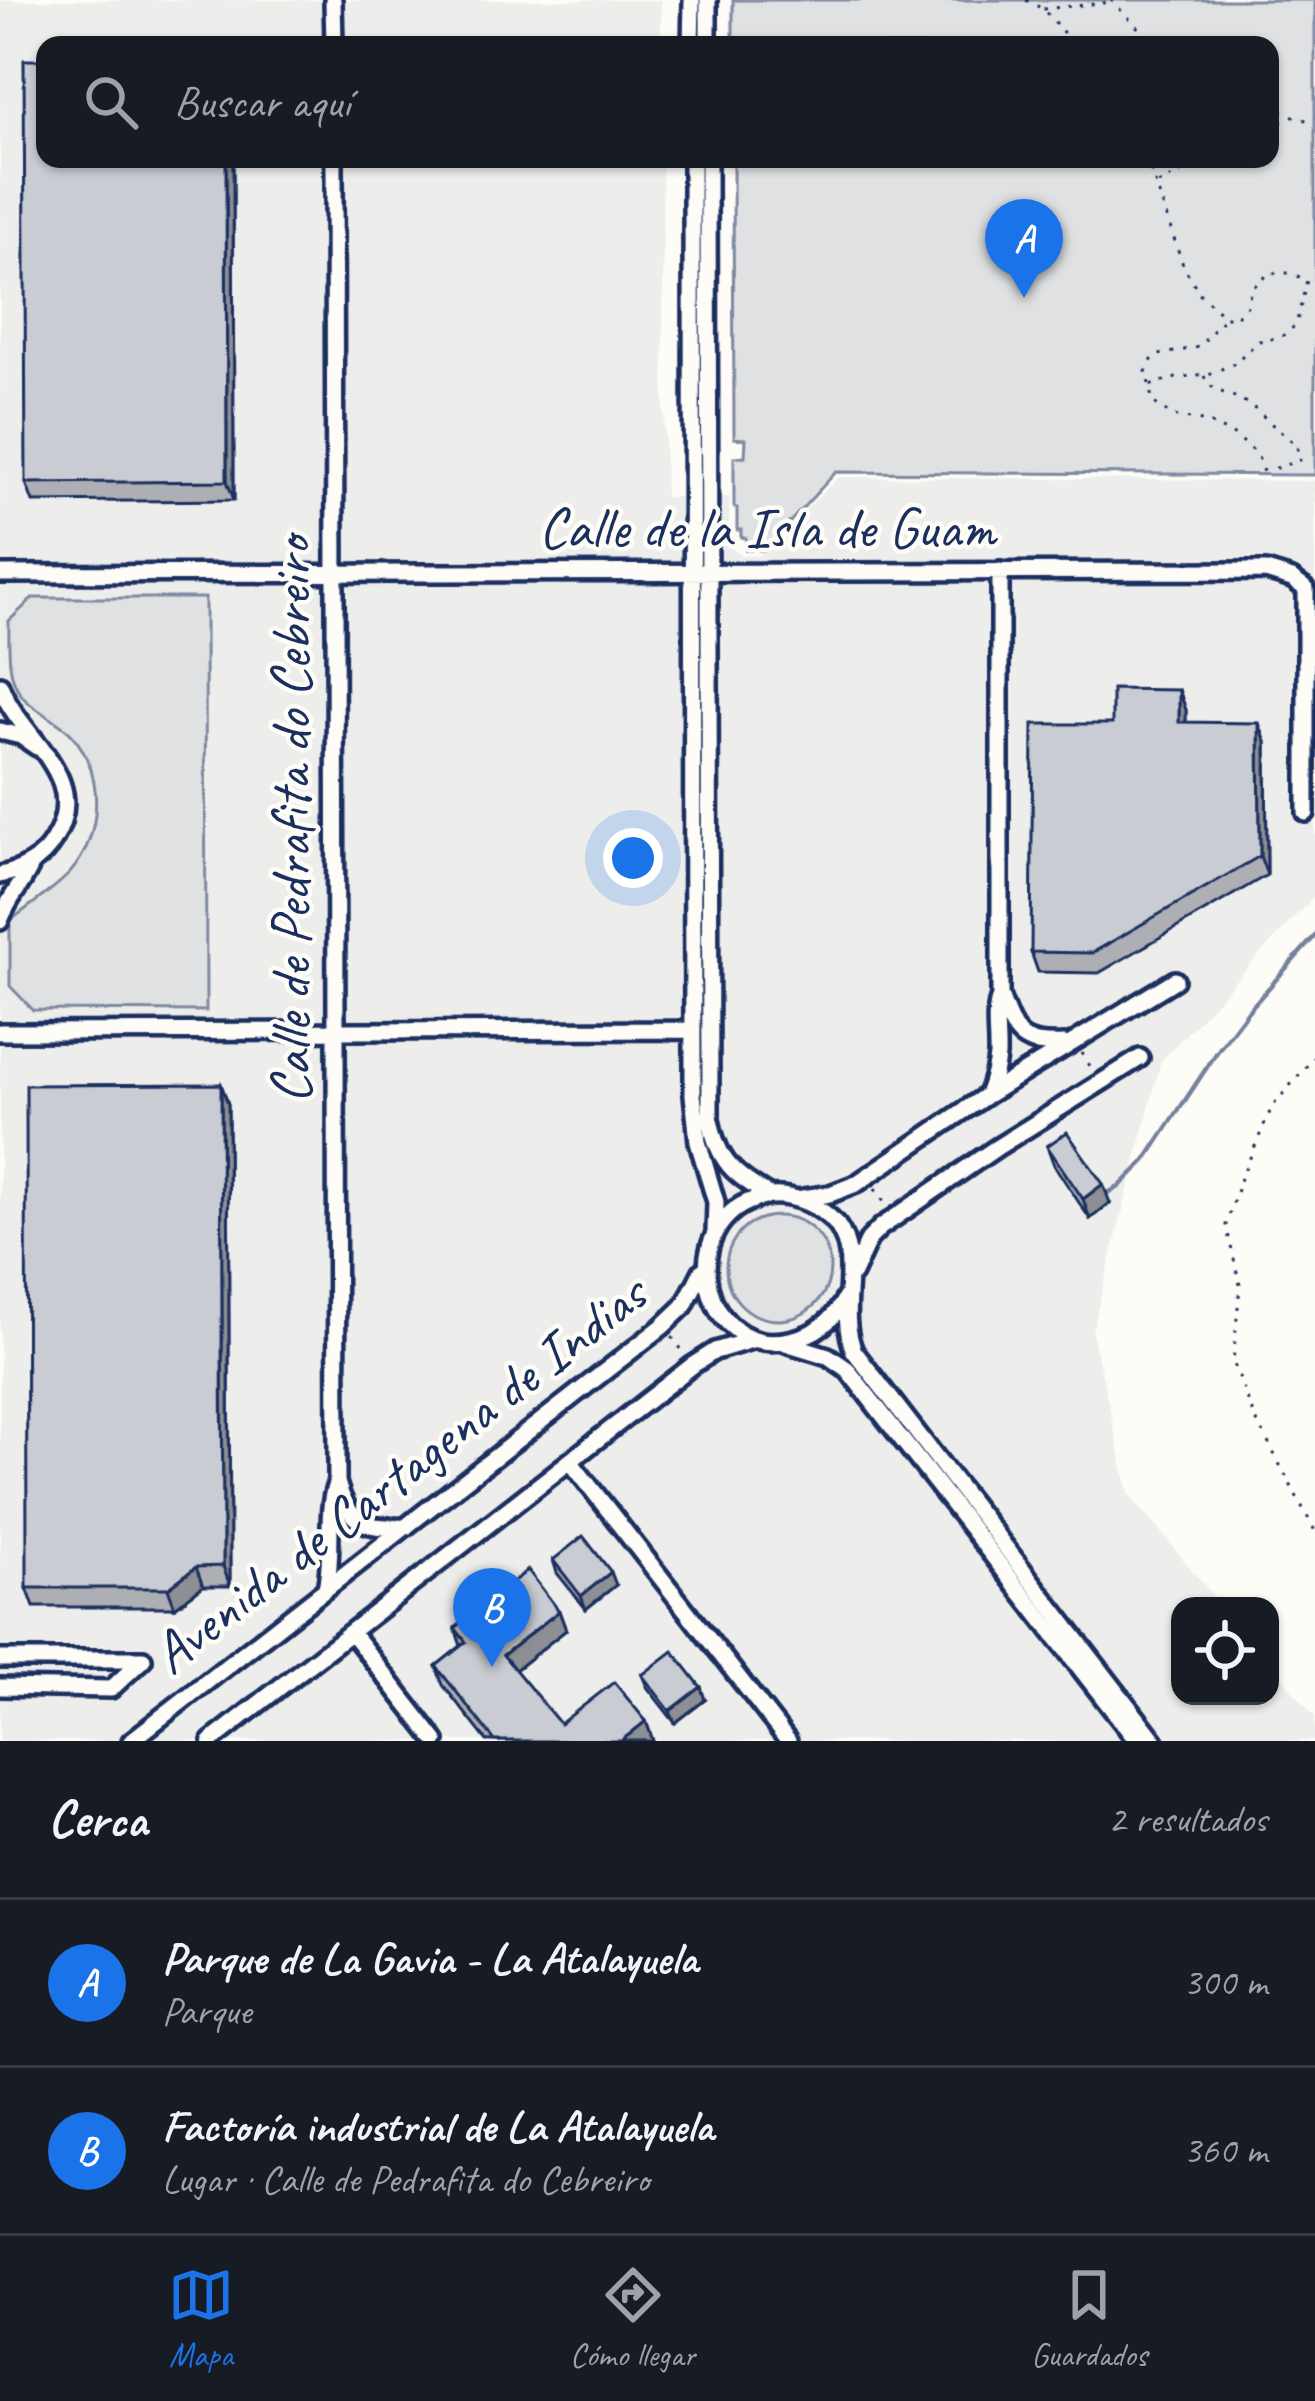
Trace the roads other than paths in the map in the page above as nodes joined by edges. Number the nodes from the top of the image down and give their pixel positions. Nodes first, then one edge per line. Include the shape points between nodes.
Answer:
1 (333, 0) edge
2 (692, 0) edge
3 (708, 0) edge
4 (334, 36) edge
5 (691, 36) edge
6 (708, 36) edge
7 (334, 168) edge
8 (692, 168) edge
9 (708, 168) edge
10 (1000, 571) junction
11 (334, 573) junction
12 (700, 573) junction
13 (0, 574) edge
14 (0, 685) edge
15 (0, 731) edge
16 (44, 752) junction
17 (1306, 813) dead end
18 (32, 863) junction
19 (0, 875) edge
20 (0, 921) edge
21 (1175, 980) dead end
22 (1000, 996) junction
23 (693, 1030) junction
24 (336, 1031) junction
25 (0, 1032) edge
26 (1074, 1048) junction
27 (1140, 1058) dead end
28 (987, 1095) junction
29 (770, 1196) junction
30 (795, 1199) junction
31 (715, 1232) junction
32 (706, 1263) junction
33 (847, 1290) junction
34 (755, 1339) junction
35 (783, 1342) junction
36 (570, 1461) junction
37 (337, 1482) junction
38 (406, 1527) junction
39 (326, 1588) junction
40 (351, 1632) junction
41 (0, 1659) edge
42 (0, 1687) edge
43 (131, 1741) edge
44 (211, 1741) edge
45 (436, 1741) edge
46 (788, 1741) edge
47 (1137, 1741) edge
48 (1155, 1741) edge

1 - 4 street
2 - 5 street
3 - 6 street
7 - 11 street, Calle de Pedrafita do Cebreiro
8 - 12 street
9 - 12 street
10 - 12 street, Calle de la Isla de Guam
10 - 17 street, Calle de la Isla de Guam via 1266,572 1306,589
10 - 22 street
11 - 12 street, Calle de la Isla de Guam
11 - 13 street, Calle de la Isla de Guam
11 - 24 street, Calle de Pedrafita do Cebreiro
12 - 23 street
12 - 29 street via 710,1119 721,1157
14 - 16 street
15 - 16 street
16 - 18 street via 65,802 51,845
18 - 19 street
18 - 20 street
21 - 26 street
22 - 26 street via 1025,1040
22 - 28 street
23 - 24 street
23 - 31 street via 694,1115 716,1202
24 - 25 street
24 - 37 street, Calle de Pedrafita do Cebreiro
26 - 28 street
27 - 33 street via 880,1227
28 - 30 street via 856,1184
29 - 30 street
29 - 31 street via 739,1208
30 - 33 street via 837,1226 850,1260
31 - 32 street
32 - 34 street via 712,1302
32 - 38 street, Avenida de Cartagena de Indias via 685,1306 663,1326
33 - 35 street via 822,1327
33 - 48 street via 850,1342 861,1363
34 - 35 street
34 - 36 street, Avenida de Cartagena de Indias via 702,1358
35 - 47 street via 847,1370
36 - 40 street, Avenida de Cartagena de Indias
36 - 46 street
37 - 38 street via 354,1518
37 - 39 street, Calle de Pedrafita do Cebreiro
38 - 39 street, Avenida de Cartagena de Indias
39 - 43 street, Avenida de Cartagena de Indias
40 - 44 street, Avenida de Cartagena de Indias
40 - 45 street
41 - 42 street via 143,1659 111,1689

